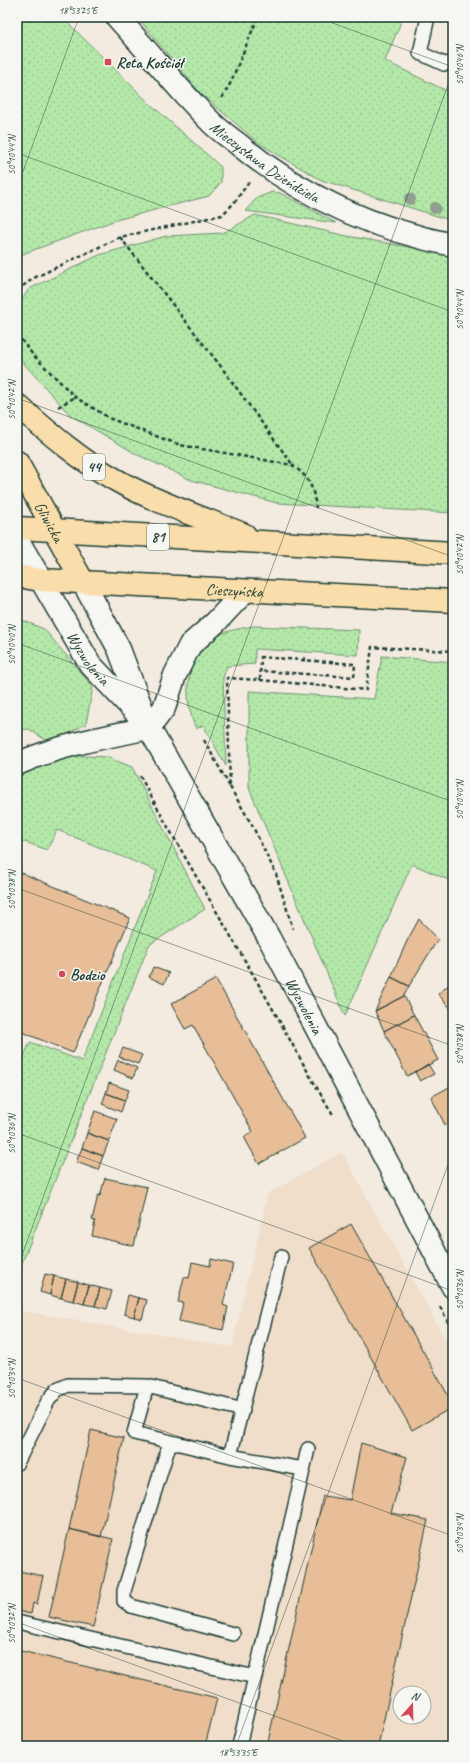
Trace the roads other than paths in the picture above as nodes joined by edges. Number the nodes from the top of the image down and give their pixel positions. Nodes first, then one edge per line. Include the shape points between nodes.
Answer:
1 (116, 17) edge
2 (428, 17) edge
3 (453, 63) edge
4 (453, 245) edge
5 (17, 405) edge
6 (17, 462) edge
7 (17, 528) edge
8 (54, 530) junction
9 (17, 539) edge
10 (262, 541) junction
11 (453, 553) edge
12 (17, 576) edge
13 (41, 580) junction
14 (83, 582) junction
15 (17, 584) edge
16 (245, 590) junction
17 (453, 601) edge
18 (150, 728) junction
19 (17, 764) edge
20 (281, 1257) dead end
21 (453, 1287) edge
22 (147, 1386) junction
23 (243, 1410) junction
24 (170, 1442) junction
25 (308, 1448) dead end
26 (230, 1456) junction
27 (17, 1463) edge
28 (303, 1469) junction
29 (17, 1622) edge
30 (233, 1634) dead end
31 (255, 1676) junction
32 (238, 1746) edge

1 - 4 street, Mieczysława Dzieńdziela via 213,124 261,163 301,189 356,217
2 - 3 lane via 420,53 444,64
5 - 10 main road, 44 via 88,463 117,481
6 - 8 main road, Gliwicka
7 - 8 main road, 81
8 - 10 main road, 81
8 - 14 main road, Gliwicka
9 - 13 street
10 - 11 main road, 44
12 - 13 main road, Cieszyńska
13 - 14 main road, Cieszyńska
13 - 15 main road
13 - 18 street, Wyzwolenia via 90,664
14 - 16 main road, Cieszyńska
14 - 18 street, Wyzwolenia via 119,649
16 - 17 main road, Cieszyńska
16 - 18 street via 215,623 190,645 175,675 164,708
18 - 19 street via 92,740
18 - 21 street, Wyzwolenia via 269,938
20 - 23 lane
22 - 23 lane
22 - 24 lane via 134,1433
22 - 27 lane via 68,1385 57,1390 48,1401
23 - 26 lane
24 - 26 lane
24 - 30 lane via 124,1591 124,1601 131,1606
25 - 28 lane
26 - 28 lane
28 - 31 lane
29 - 31 lane
31 - 32 lane

